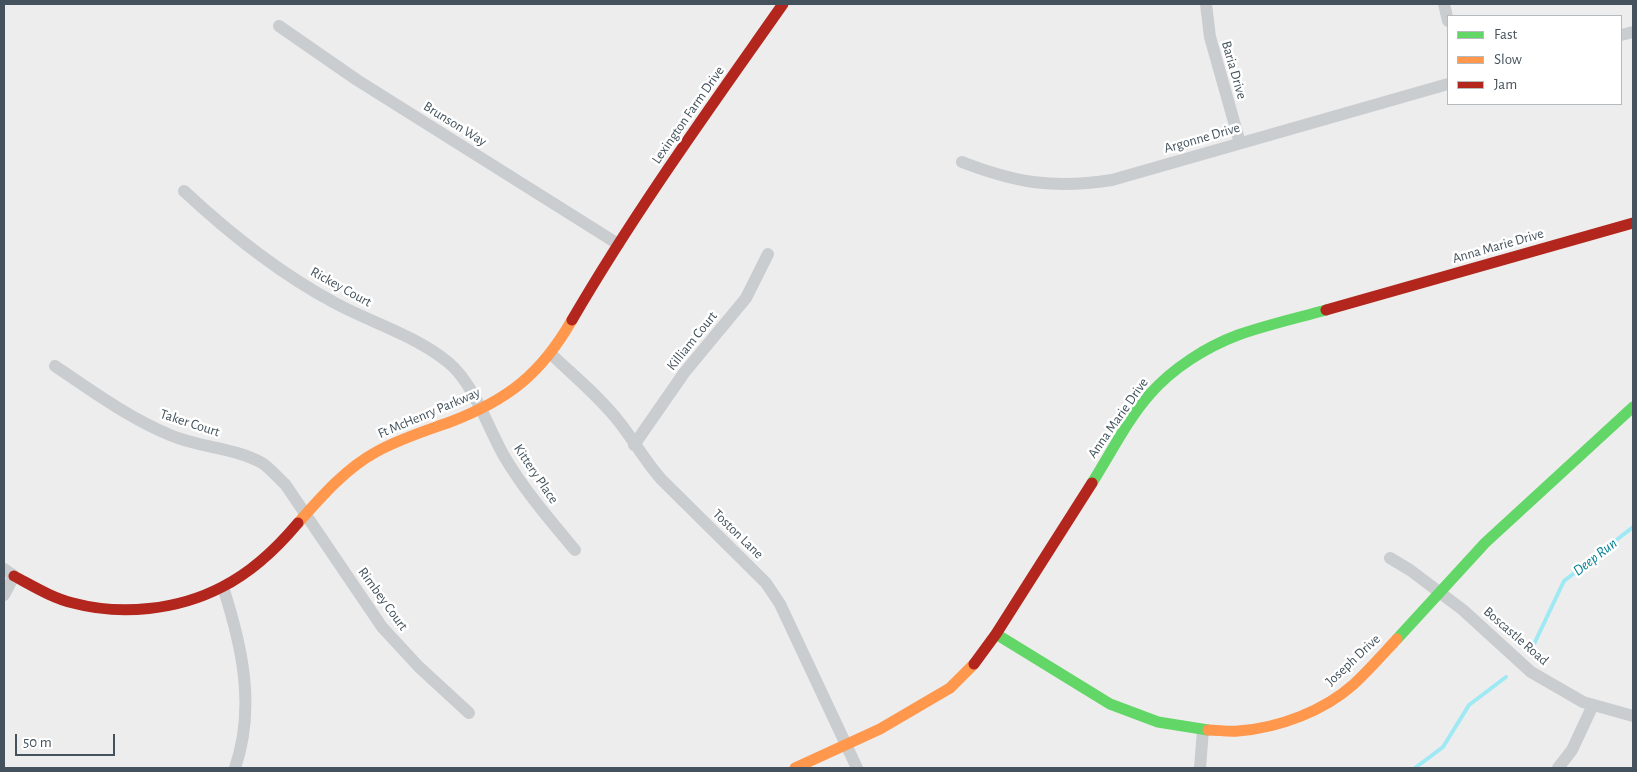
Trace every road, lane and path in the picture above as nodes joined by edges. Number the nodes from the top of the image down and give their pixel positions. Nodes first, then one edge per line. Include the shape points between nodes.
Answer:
1 (783, 4) edge
2 (1206, 4) edge
3 (1444, 4) edge
4 (1447, 17) edge
5 (279, 26) dead end
6 (1447, 84) edge
7 (1240, 143) junction
8 (962, 162) dead end
9 (184, 191) dead end
10 (1633, 223) edge
11 (618, 244) junction
12 (768, 254) dead end
13 (551, 354) junction
14 (55, 366) dead end
15 (1633, 406) edge
16 (480, 409) junction
17 (634, 445) junction
18 (306, 514) junction
19 (575, 550) dead end
20 (1390, 558) dead end
21 (9, 573) edge
22 (223, 586) junction
23 (1440, 592) junction
24 (4, 595) edge
25 (996, 634) junction
26 (1592, 705) junction
27 (469, 713) dead end
28 (1633, 716) edge
29 (1203, 730) junction
30 (847, 744) junction
31 (235, 768) edge
32 (795, 768) edge
33 (857, 768) edge
34 (1200, 768) edge
35 (1558, 768) edge

1 - 11 street, Lexington Farm Drive
2 - 7 street, Baria Drive via 1210,37
3 - 4 street
5 - 11 street, Brunson Way via 357,80
6 - 7 street, Argonne Drive
7 - 8 street, Argonne Drive via 1112,180 1084,184 1021,181
9 - 16 street, Rickey Court via 215,220 281,270 346,309 436,353 463,378
10 - 25 street, Anna Marie Drive via 1238,335 1198,354 1148,396
11 - 13 street, Ft McHenry Parkway
12 - 17 street, Killiam Court via 746,298 684,374
13 - 16 street, Ft McHenry Parkway via 510,393
13 - 17 street, Toston Lane via 620,422
14 - 18 street, Taker Court via 146,424 172,436 246,455 264,464 285,484
15 - 23 street, Joseph Drive via 1486,543
16 - 18 street, Ft McHenry Parkway via 392,444 364,459 335,482
16 - 19 street, Kittery Place via 510,465 537,505
17 - 30 street, Toston Lane via 660,479 766,583 780,604
18 - 22 street, Ft McHenry Parkway via 268,555
18 - 27 street, Rimbey Court via 382,627
20 - 23 street, Boscastle Road
21 - 22 street, Ft McHenry Parkway via 53,597 80,604 126,609 175,604
21 - 24 street
22 - 31 street via 242,658 246,695 245,724
23 - 26 street, Boscastle Road via 1532,672
23 - 29 street, Joseph Drive via 1353,685 1328,703 1299,717 1269,726 1238,731
25 - 29 street, Joseph Drive via 1110,704 1158,722
25 - 30 street, Anna Marie Drive via 977,661 950,688 880,729
26 - 28 street, Boscastle Road
26 - 35 street via 1572,750
29 - 34 street
30 - 32 street, Anna Marie Drive
30 - 33 street, Toston Lane

